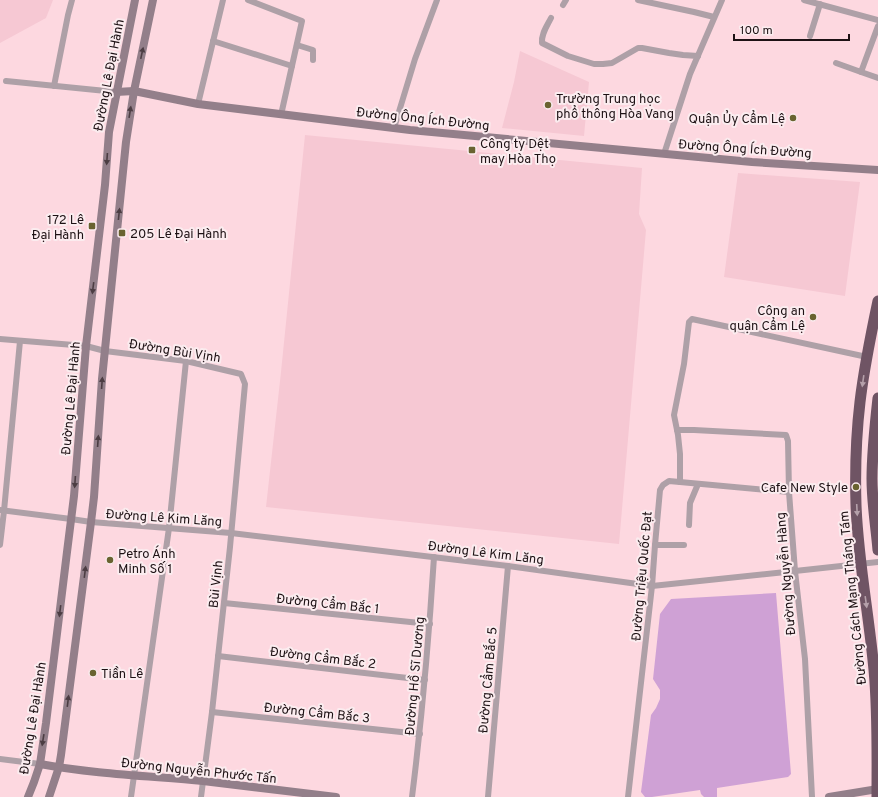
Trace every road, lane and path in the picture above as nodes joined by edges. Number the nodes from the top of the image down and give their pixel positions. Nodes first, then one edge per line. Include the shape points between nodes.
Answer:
1 (72, 0) edge
2 (135, 0) edge
3 (153, 0) edge
4 (223, 0) edge
5 (248, 0) edge
6 (437, 0) edge
7 (638, 0) edge
8 (722, 0) edge
9 (804, 0) edge
10 (820, 4) junction
11 (714, 17) junction
12 (551, 18) dead end
13 (878, 20) edge
14 (878, 26) edge
15 (810, 36) dead end
16 (214, 41) junction
17 (297, 45) junction
18 (698, 56) junction
19 (313, 60) dead end
20 (836, 63) dead end
21 (292, 66) junction
22 (861, 72) junction
23 (878, 78) edge
24 (6, 81) dead end
25 (54, 86) junction
26 (134, 91) junction
27 (116, 92) junction
28 (198, 104) junction
29 (281, 115) junction
30 (394, 128) junction
31 (664, 154) junction
32 (878, 170) edge
33 (878, 301) edge
34 (0, 339) edge
35 (20, 341) junction
36 (86, 346) junction
37 (105, 351) junction
38 (867, 357) junction
39 (186, 361) junction
40 (241, 374) joint
41 (878, 398) edge
42 (677, 430) junction
43 (680, 482) junction
44 (698, 484) junction
45 (789, 492) junction
46 (2, 510) edge
47 (71, 519) junction
48 (91, 522) junction
49 (689, 525) dead end
50 (169, 528) junction
51 (231, 533) junction
52 (0, 545) edge
53 (655, 545) junction
54 (684, 545) dead end
55 (878, 550) edge
56 (434, 557) junction
57 (878, 562) edge
58 (861, 564) junction
59 (508, 566) junction
60 (795, 571) junction
61 (652, 586) junction
62 (224, 603) junction
63 (430, 624) junction
64 (218, 656) junction
65 (425, 680) junction
66 (212, 712) junction
67 (420, 734) junction
68 (0, 759) edge
69 (40, 764) junction
70 (59, 767) junction
71 (134, 776) junction
72 (202, 781) junction
73 (878, 792) edge
74 (28, 797) edge
75 (49, 797) edge
76 (131, 797) edge
77 (201, 797) edge
78 (336, 797) edge
79 (412, 797) edge
80 (488, 797) edge
81 (628, 797) edge
82 (812, 797) edge
83 (829, 797) edge

1 - 25 street
2 - 27 main road, Đường Lê Đại Hành
26 -> 3 main road
4 - 16 street
5 - 17 street via 302,21
6 - 30 street via 415,59
7 - 11 street
8 - 11 street
9 - 10 street
10 - 13 street
10 - 15 street
11 - 18 street
12 - 18 street via 544,31 542,43 568,56 594,64 612,63 638,48
14 - 22 street
16 - 21 street
16 - 28 street
17 - 19 street via 314,50
17 - 21 street
18 - 31 street
20 - 22 street
21 - 29 street
22 - 23 street
24 - 25 street
25 - 27 street
26 - 27 main road, Đường Ông Ích Đường
26 - 28 main road, Đường Ông Ích Đường
37 -> 26 main road
27 -> 36 main road, Đường Lê Đại Hành via 109,132
28 - 29 main road, Đường Ông Ích Đường
29 - 30 main road, Đường Ông Ích Đường
30 - 31 main road, Đường Ông Ích Đường
31 - 32 main road, Đường Ông Ích Đường
33 - 38 highway, Đường Cách Mạng Tháng Tám
34 - 35 street, Đường Bùi Vịnh
35 - 36 street, Đường Bùi Vịnh
35 - 46 street
36 - 37 street, Đường Bùi Vịnh
36 -> 47 main road, Đường Lê Đại Hành
37 - 39 street, Đường Bùi Vịnh
48 -> 37 main road
38 - 42 street via 692,319 689,322 674,415
38 -> 58 highway, Đường Cách Mạng Tháng Tám via 860,402 856,459
39 - 40 street, Đường Bùi Vịnh
39 - 50 street
40 - 51 street, Bùi Vịnh via 245,384
41 - 55 highway via 872,480
42 - 43 street
42 - 45 street, Đường Nguyễn Hàng via 786,435
43 - 44 street, Đường Triệu Quốc Đạt
43 - 53 street, Đường Triệu Quốc Đạt via 669,482 660,490
44 - 45 street, Đường Triệu Quốc Đạt
44 - 49 street via 690,503
45 - 60 street, Đường Nguyễn Hàng
46 - 47 street, Đường Lê Kim Lăng
46 - 52 street
47 - 48 street, Đường Lê Kim Lăng
47 -> 69 main road, Đường Lê Đại Hành
48 - 50 street, Đường Lê Kim Lăng
70 -> 48 main road
50 - 51 street, Đường Lê Kim Lăng
50 - 71 street
51 - 56 street, Đường Lê Kim Lăng
51 - 62 street, Bùi Vịnh
53 - 54 street
53 - 61 street, Đường Triệu Quốc Đạt
56 - 59 street, Đường Lê Kim Lăng
56 - 63 street, Đường Hồ Sĩ Dương
57 - 58 street, Đường Lê Kim Lăng
58 - 60 street, Đường Lê Kim Lăng
58 -> 73 highway, Đường Cách Mạng Tháng Tám via 875,679
59 - 61 street, Đường Lê Kim Lăng
59 - 80 street, Đường Cẩm Bắc 5
60 - 61 street, Đường Lê Kim Lăng
60 - 82 street, Đường Nguyễn Hàng via 805,659
61 - 81 street, Đường Triệu Quốc Đạt
62 - 63 street, Đường Cẩm Bắc 1
62 - 64 street, Bùi Vịnh
63 - 65 street, Đường Hồ Sĩ Dương
64 - 65 street, Đường Cẩm Bắc 2
64 - 66 street, Bùi Vịnh
65 - 67 street, Đường Hồ Sĩ Dương
66 - 67 street, Đường Cẩm Bắc 3
66 - 72 street, Bùi Vịnh
67 - 79 street, Đường Hồ Sĩ Dương
68 - 69 street
69 - 70 main road, Đường Nguyễn Phước Tấn
69 - 74 main road, Đường Lê Đại Hành
70 - 71 main road, Đường Nguyễn Phước Tấn
70 - 75 main road
71 - 72 main road, Đường Nguyễn Phước Tấn
71 - 76 street
72 - 77 street, Bùi Vịnh
72 - 78 main road, Đường Nguyễn Phước Tấn
73 - 83 main road

